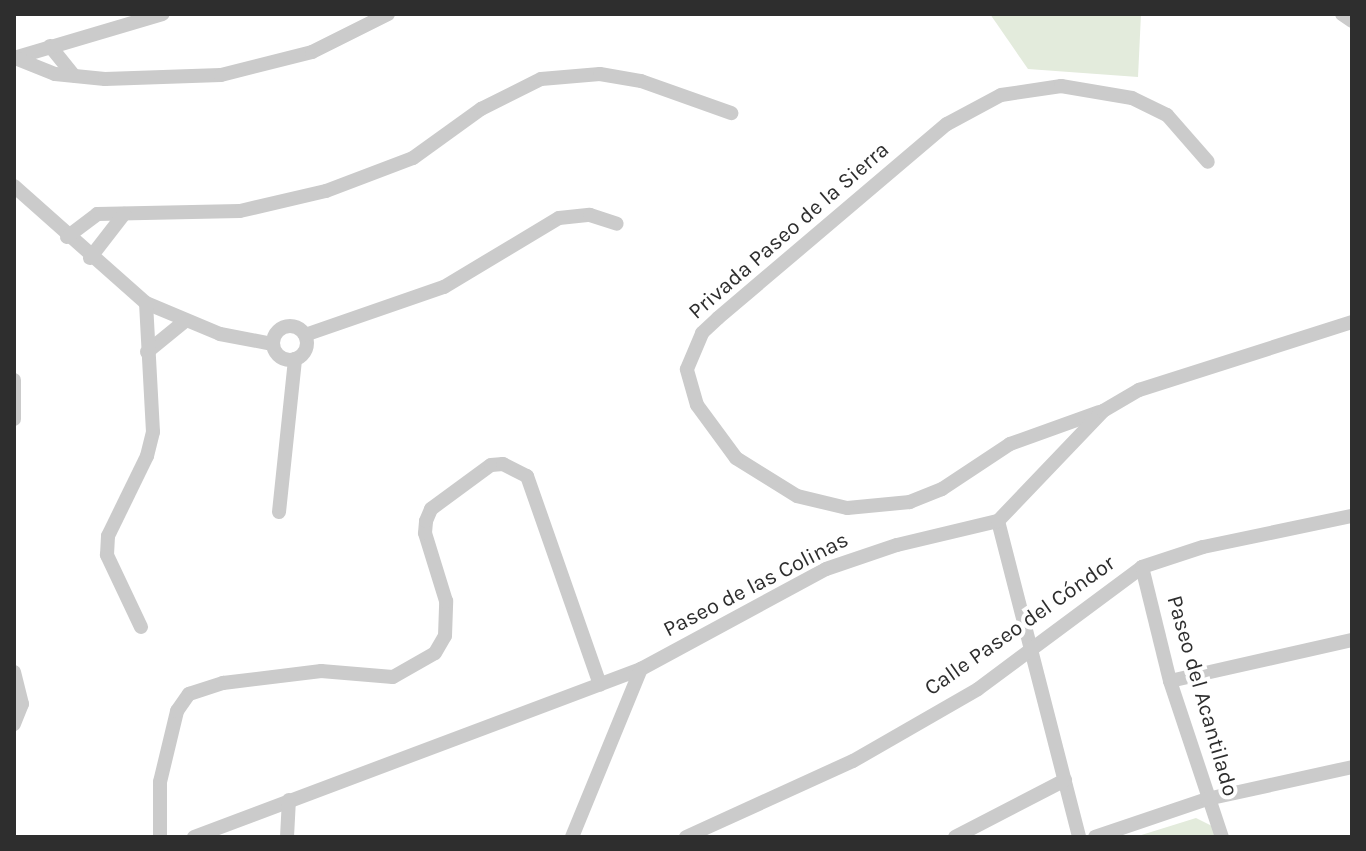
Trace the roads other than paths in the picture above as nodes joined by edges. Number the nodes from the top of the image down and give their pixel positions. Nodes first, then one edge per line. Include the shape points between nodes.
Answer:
1 (163, 14) edge
2 (388, 14) edge
3 (1342, 14) edge
4 (1352, 21) edge
5 (50, 46) junction
6 (15, 58) edge
7 (74, 76) junction
8 (731, 113) dead end
9 (1208, 162) dead end
10 (14, 186) edge
11 (124, 214) junction
12 (617, 224) dead end
13 (67, 237) junction
14 (90, 258) junction
15 (146, 303) junction
16 (185, 321) junction
17 (1352, 322) edge
18 (305, 335) junction
19 (273, 344) junction
20 (147, 352) junction
21 (295, 359) junction
22 (14, 380) edge
23 (1103, 411) junction
24 (14, 419) edge
25 (279, 512) dead end
26 (1352, 516) edge
27 (998, 521) junction
28 (1142, 567) junction
29 (141, 627) dead end
30 (1352, 640) edge
31 (1027, 649) junction
32 (641, 669) junction
33 (14, 672) edge
34 (1170, 681) junction
35 (600, 685) junction
36 (14, 724) edge
37 (1352, 767) edge
38 (1065, 780) junction
39 (1207, 799) junction
40 (289, 800) junction
41 (160, 837) edge
42 (194, 837) edge
43 (287, 837) edge
44 (572, 837) edge
45 (686, 837) edge
46 (955, 837) edge
47 (1079, 837) edge
48 (1095, 837) edge
49 (1222, 837) edge

1 - 5 street
2 - 7 street via 327,46 260,69 181,79
3 - 4 street
5 - 6 street
5 - 7 street
6 - 7 street via 39,70
8 - 11 street via 641,81 600,74 541,79 481,109 413,158 326,191 240,211
9 - 23 street, Privada Paseo de la Sierra via 1167,115 1132,98 1061,86 1001,95 947,124 718,318 702,333 687,369 697,405 736,458 797,496 847,508 910,502 942,489 1010,444
10 - 13 street
11 - 13 street via 97,214
11 - 14 street
12 - 18 street via 590,215 559,218 444,287
13 - 14 street
14 - 15 street
15 - 16 street
15 - 20 street
16 - 19 street via 241,340
16 - 20 street
17 - 23 street via 1139,390
18 - 19 street via 296,327 284,327
18 - 21 street via 306,347
19 - 21 street via 282,358
20 - 29 street via 153,432 147,456 108,536 107,555
21 - 25 street
22 - 24 street
23 - 27 street
26 - 28 street, Calle Paseo del Cóndor via 1203,547
27 - 31 street
27 - 32 street, Paseo de las Colinas via 897,545 826,569
28 - 31 street, Calle Paseo del Cóndor
28 - 34 street, Paseo del Acantilado
30 - 34 street
31 - 38 street
31 - 45 street, Calle Paseo del Cóndor via 978,689 853,761
32 - 35 street, Paseo de las Colinas
32 - 44 street
33 - 36 street via 22,704
34 - 39 street, Paseo del Acantilado
35 - 40 street, Paseo de las Colinas
35 - 41 street via 527,476 503,464 491,465 431,509 425,533 448,621 435,653 393,677 321,671 223,683 189,694 177,711 160,782
37 - 39 street
38 - 46 street
38 - 47 street
39 - 48 street
39 - 49 street, Paseo del Acantilado
40 - 42 street, Paseo de las Colinas
40 - 43 street

